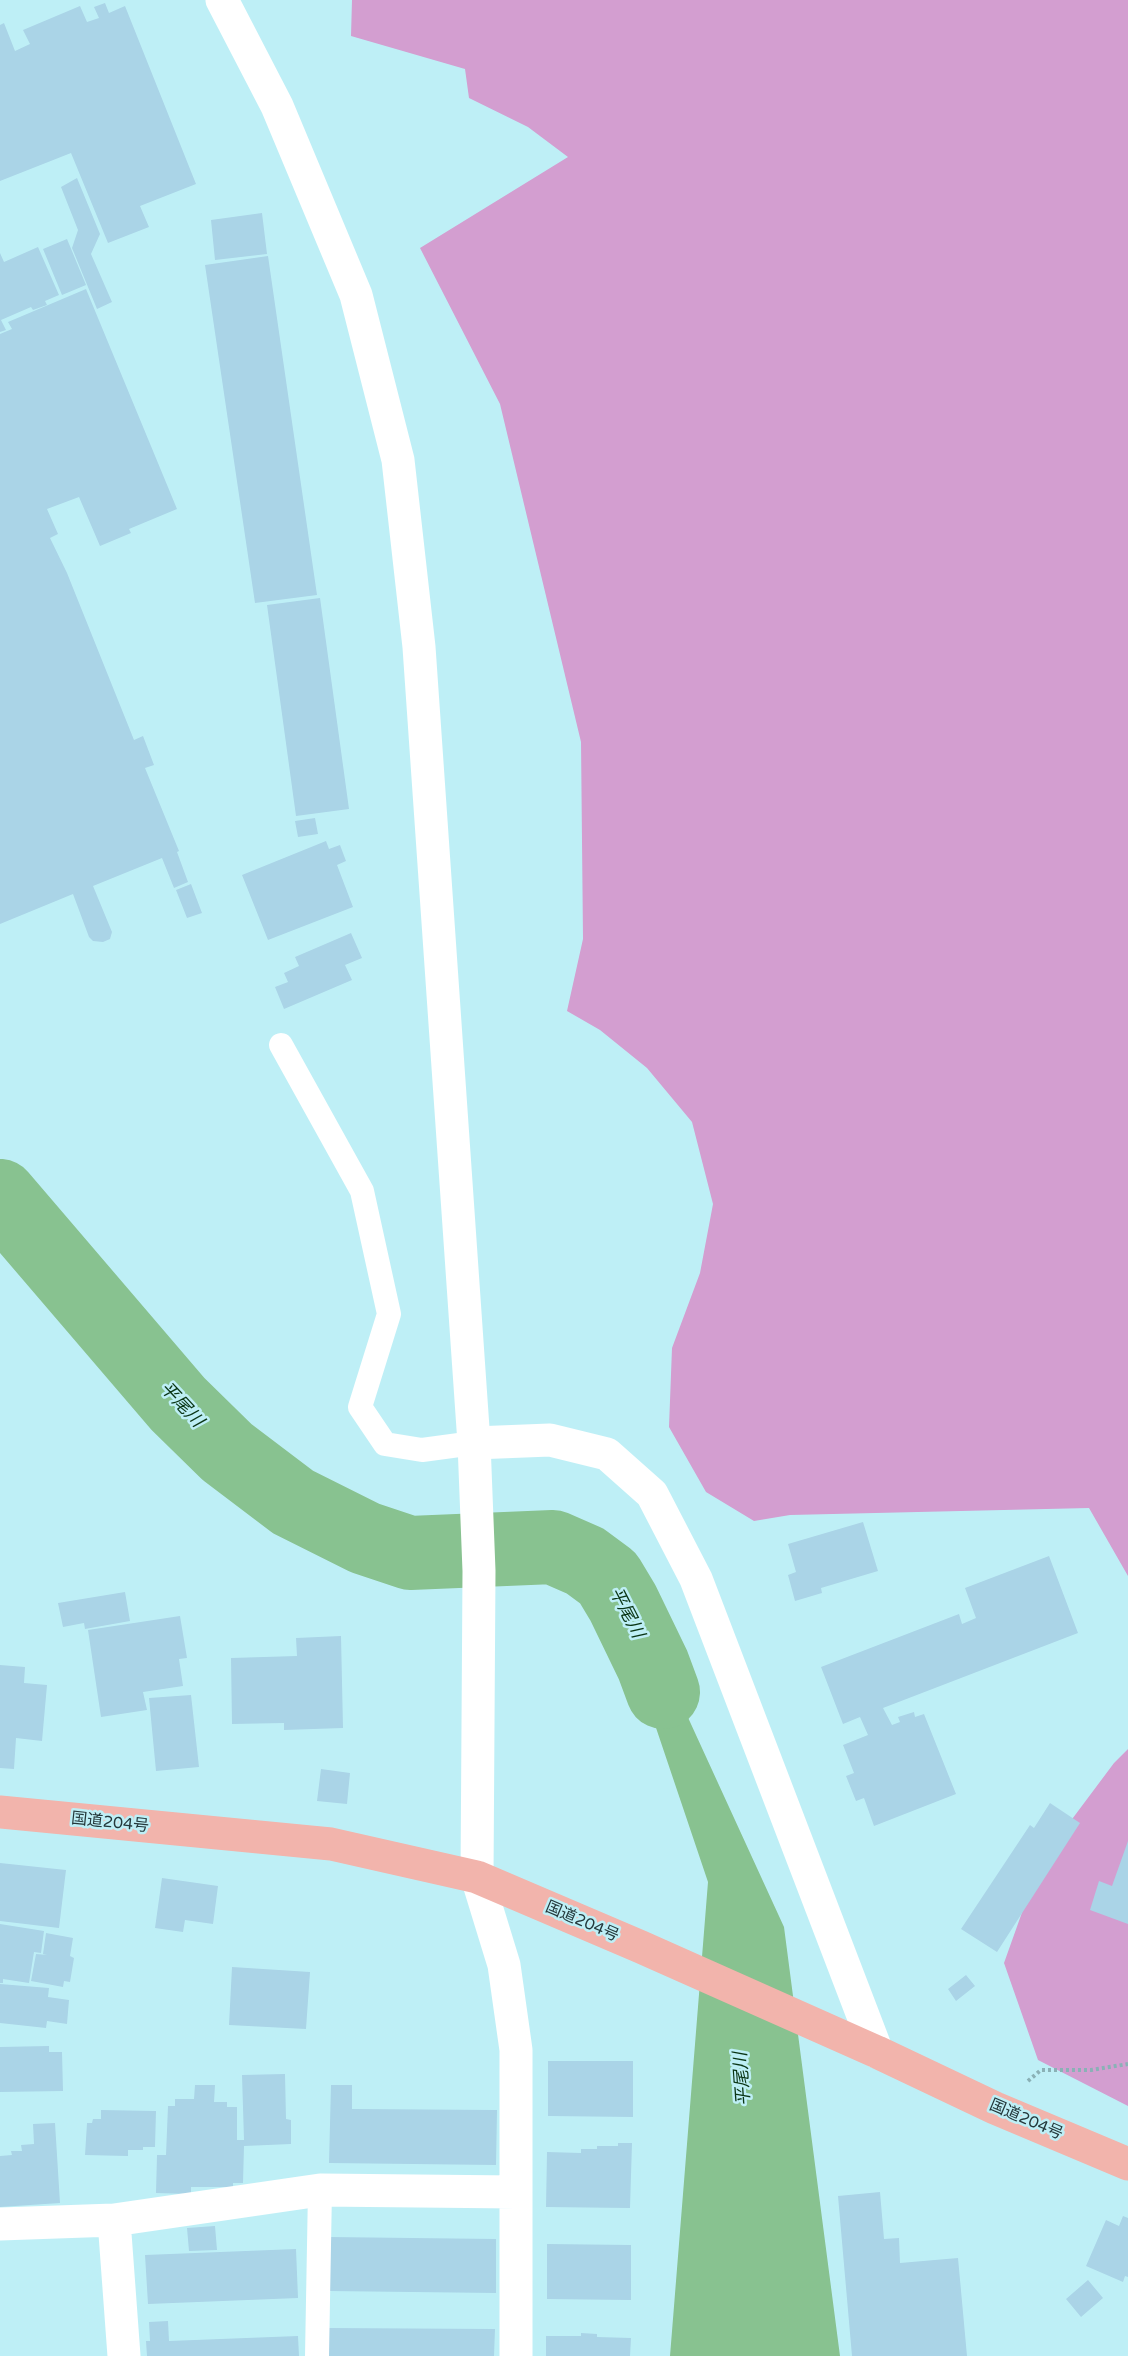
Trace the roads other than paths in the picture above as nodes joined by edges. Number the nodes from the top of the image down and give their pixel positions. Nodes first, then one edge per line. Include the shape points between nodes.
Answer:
1 (222, 0) edge
2 (281, 1045) dead end
3 (474, 1443) junction
4 (0, 1812) edge
5 (477, 1877) junction
6 (877, 2052) junction
7 (1128, 2164) edge
8 (320, 2190) junction
9 (516, 2192) junction
10 (114, 2220) junction
11 (0, 2224) edge
12 (124, 2356) edge
13 (317, 2356) edge
14 (516, 2356) edge

1 - 3 street via 277,106 356,295 398,460 419,647
2 - 3 lane via 362,1191 367,1213 388,1314 360,1407 385,1444 422,1450
3 - 5 street via 479,1572
3 - 6 street via 550,1440 607,1454 651,1494 696,1579
4 - 5 highway, 国道204号 via 331,1844
5 - 6 highway, 国道204号
5 - 9 street via 504,1965 516,2050
6 - 7 highway, 国道204号 via 995,2108
8 - 9 street
8 - 10 street
8 - 13 lane
9 - 14 street
10 - 11 street
10 - 12 street

